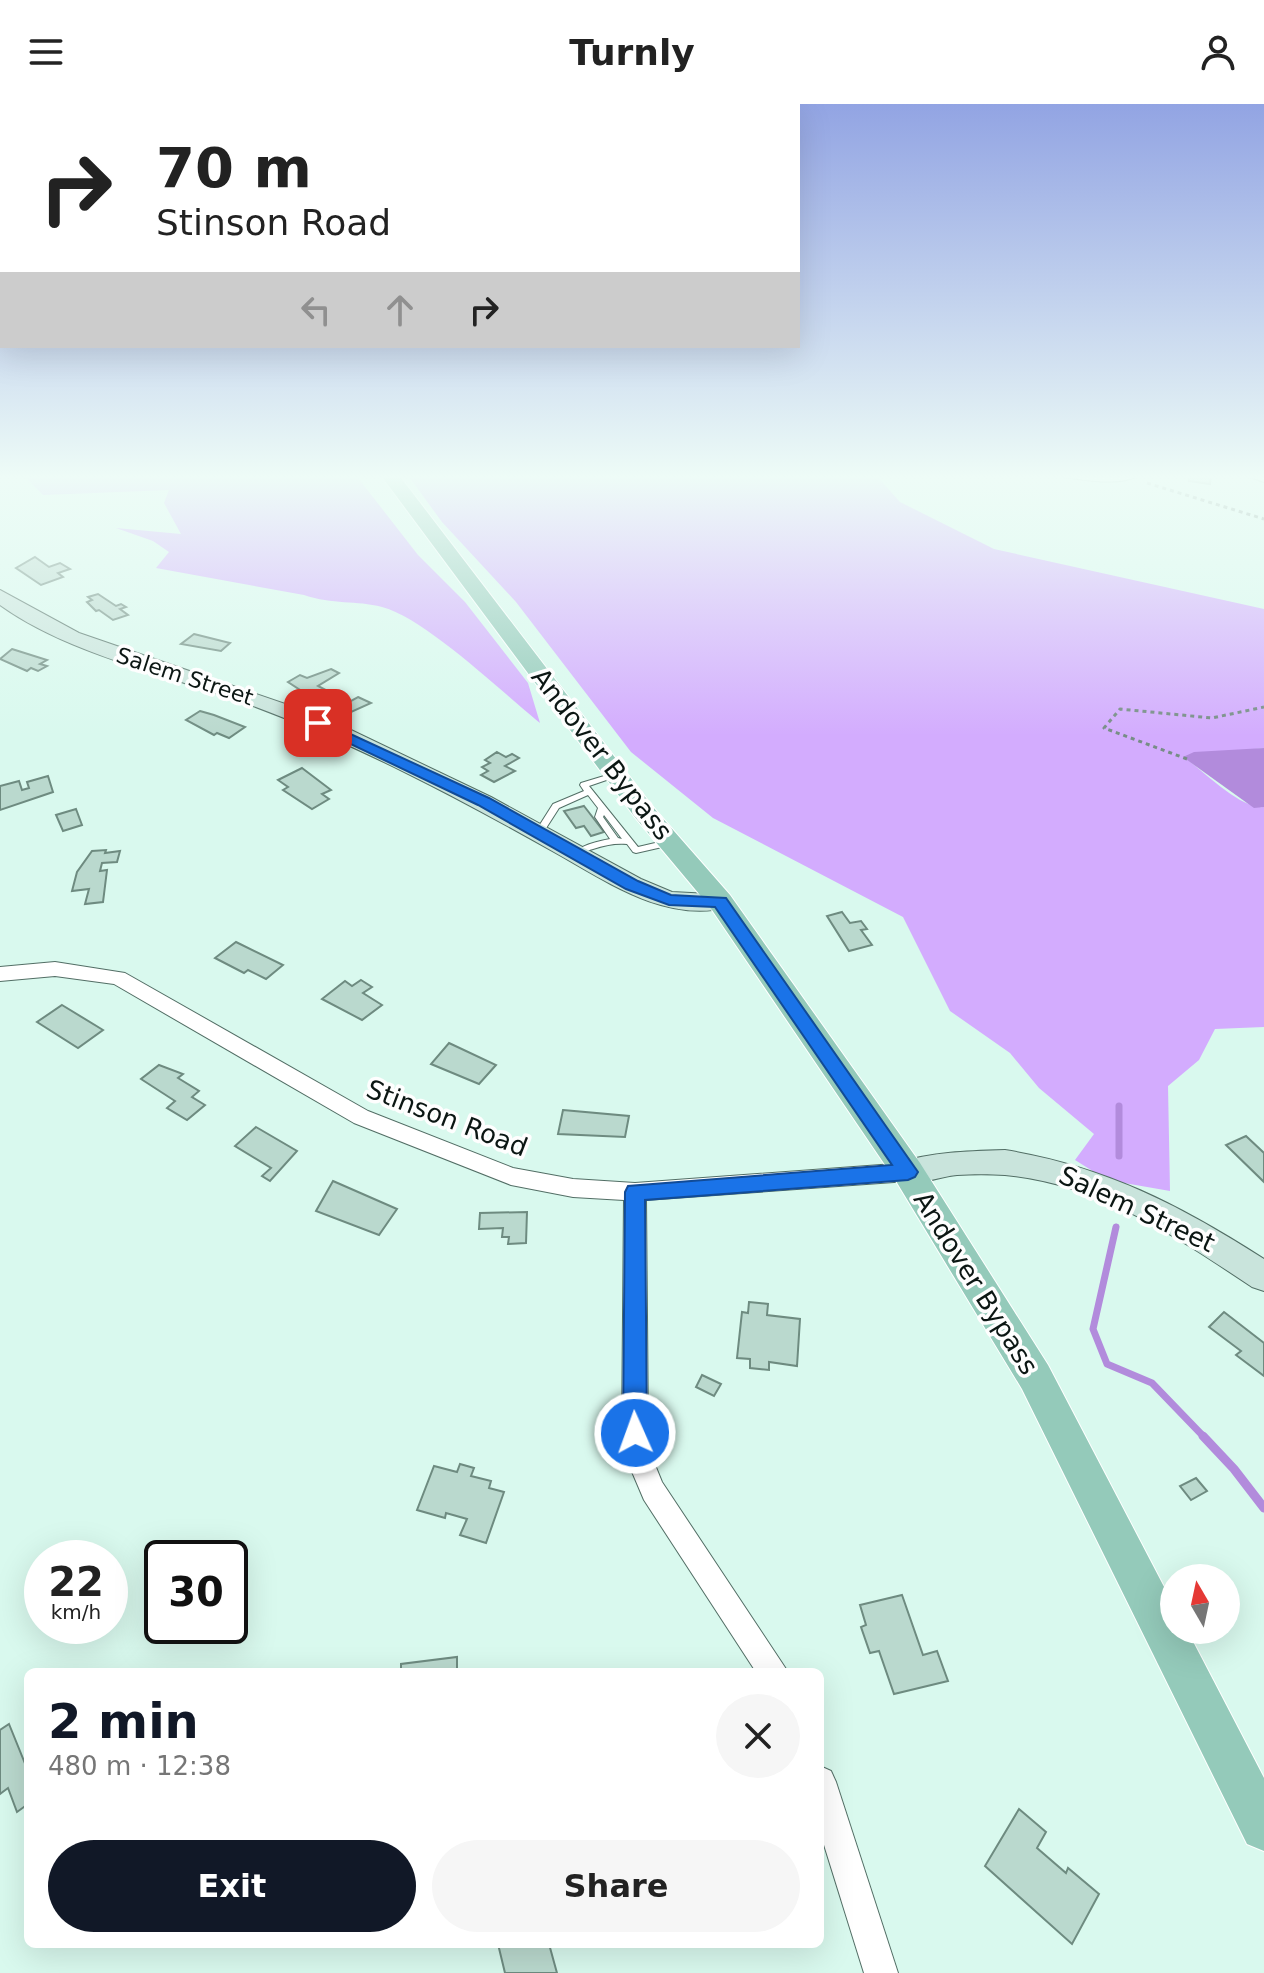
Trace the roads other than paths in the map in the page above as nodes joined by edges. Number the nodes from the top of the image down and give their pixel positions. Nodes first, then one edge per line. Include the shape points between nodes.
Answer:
1 (455, 561) edge
2 (0, 596) edge
3 (617, 775) junction
4 (589, 792) junction
5 (601, 810) junction
6 (538, 834) junction
7 (615, 840) junction
8 (626, 842) junction
9 (670, 843) junction
10 (575, 855) junction
11 (720, 901) junction
12 (0, 974) edge
13 (908, 1172) junction
14 (635, 1192) junction
15 (1264, 1277) edge
16 (770, 1668) edge
17 (824, 1795) edge
18 (1264, 1827) edge
19 (881, 1973) edge

1 - 3 main road, Andover Bypass
2 - 6 street, Salem Street via 72,637 318,723 470,795
3 - 4 lane via 584,785
3 - 9 main road, Andover Bypass
4 - 5 lane
4 - 6 lane via 556,806
5 - 7 lane via 599,817
5 - 8 lane via 626,835
6 - 10 street, Salem Street
7 - 8 lane
7 - 10 lane
8 - 9 lane via 636,850
9 - 11 main road, Andover Bypass
10 - 11 street, Salem Street via 669,900
11 - 13 main road, Andover Bypass
12 - 14 street, Stinson Road via 55,969 118,978 361,1117 511,1176
13 - 14 street, Stinson Road
13 - 15 street, Salem Street via 946,1161 1048,1167 1203,1236
13 - 18 main road, Andover Bypass via 1035,1377
14 - 16 street via 633,1392 640,1460 653,1491
17 - 19 street

